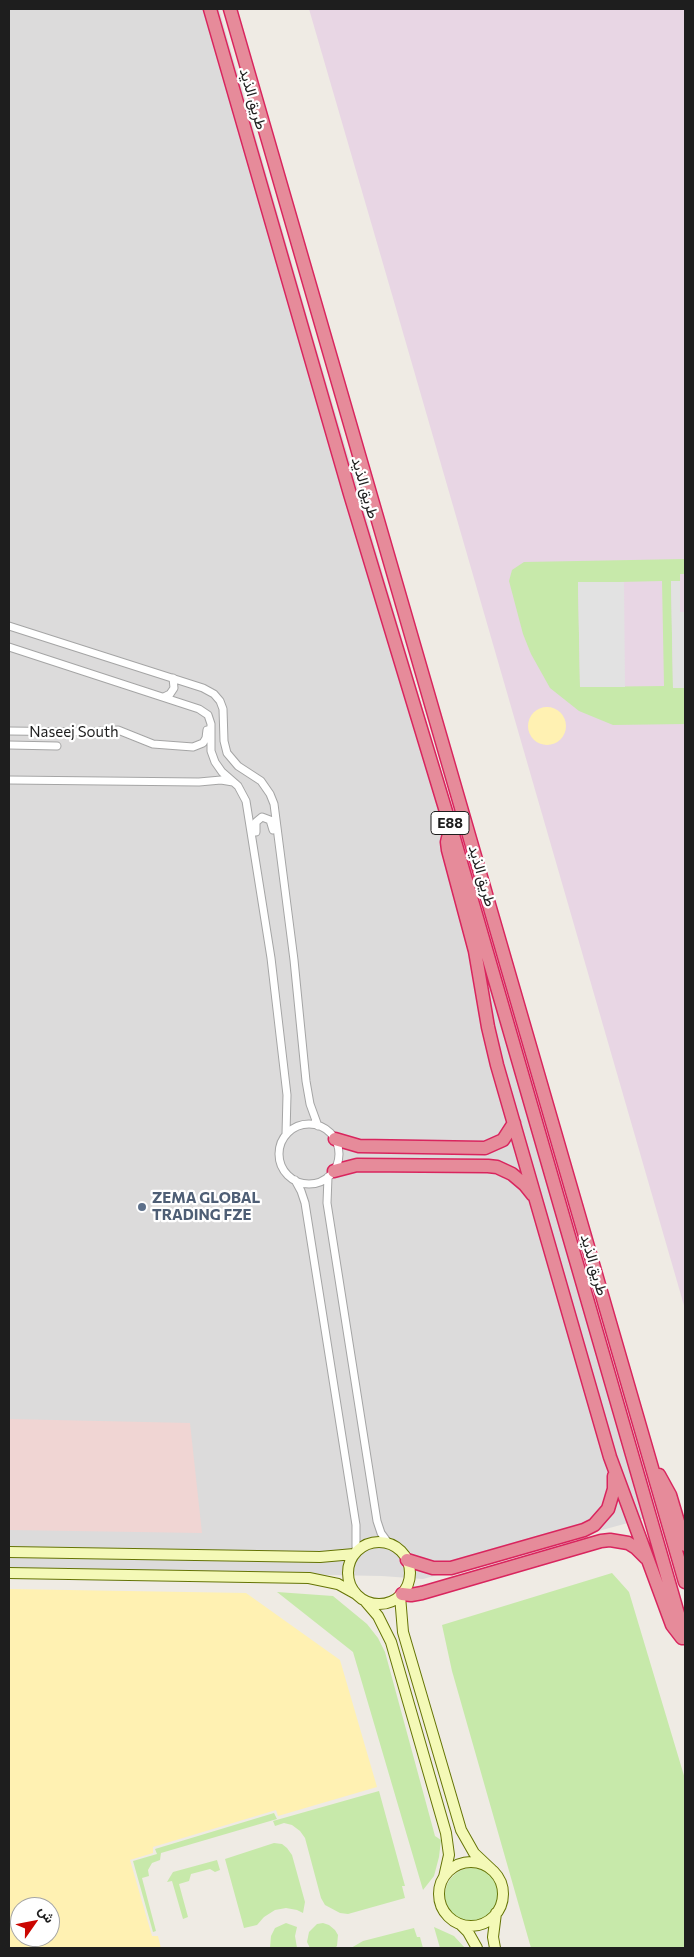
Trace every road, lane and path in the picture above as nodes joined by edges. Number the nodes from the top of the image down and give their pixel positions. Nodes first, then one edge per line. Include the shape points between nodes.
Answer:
1 (210, 9) edge
2 (230, 9) edge
3 (9, 626) edge
4 (9, 647) edge
5 (173, 678) junction
6 (164, 697) junction
7 (183, 704) junction
8 (9, 731) edge
9 (9, 745) edge
10 (57, 746) dead end
11 (9, 780) edge
12 (235, 783) junction
13 (451, 828) junction
14 (280, 851) junction
15 (255, 853) junction
16 (514, 1123) junction
17 (318, 1126) junction
18 (286, 1134) junction
19 (335, 1139) junction
20 (331, 1174) junction
21 (294, 1180) junction
22 (536, 1198) junction
23 (610, 1457) junction
24 (652, 1467) junction
25 (389, 1544) junction
26 (685, 1545) edge
27 (9, 1552) edge
28 (355, 1553) junction
29 (407, 1560) junction
30 (650, 1563) junction
31 (9, 1573) edge
32 (685, 1582) edge
33 (356, 1594) junction
34 (401, 1595) junction
35 (366, 1602) junction
36 (685, 1638) edge
37 (685, 1642) edge
38 (492, 1870) junction
39 (444, 1877) junction
40 (496, 1914) junction
41 (459, 1923) junction
42 (477, 1948) edge
43 (495, 1948) edge

1 - 13 highway, طريق الذيد / E88 via 350,494
2 - 24 highway, طريق الذيد / E88
3 - 5 street
4 - 6 street
5 - 6 street via 173,691
5 - 14 street via 204,688 220,701 225,747 238,766 261,781 272,799
6 - 7 street
7 - 8 street, Naseej South via 199,713 206,723 206,738 199,746 153,744 118,730
7 - 12 street via 208,715 213,757 222,772
9 - 10 street
11 - 12 street via 221,780
12 - 15 street via 246,801
13 - 16 highway via 448,850 475,951 492,1046
13 - 36 highway, طريق الذيد / E88
14 - 15 street via 271,821 262,816 255,824
14 - 17 street via 308,1092
15 - 18 street via 287,1095
16 - 19 highway via 504,1140 485,1148 359,1146
16 - 22 highway
17 - 18 street via 301,1125
17 - 19 street
18 - 21 street via 280,1148 280,1161
19 - 20 street via 339,1158
20 - 21 street via 322,1181 308,1184
20 - 22 highway via 357,1165 497,1167 512,1174
20 - 25 street via 327,1203 376,1521
21 - 28 street via 306,1203 356,1525
22 - 23 highway
23 - 29 highway via 614,1478 612,1500 602,1518 584,1530 452,1568 433,1568
23 - 30 highway
24 - 26 highway via 670,1495
24 - 32 highway, طريق الذيد / E88
25 - 28 street via 371,1543
25 - 29 street via 400,1550
27 - 28 street via 320,1557
28 - 33 street via 348,1571
29 - 34 street via 409,1580
30 - 34 highway via 628,1543 610,1540 417,1595
30 - 37 highway via 672,1625
31 - 33 street via 309,1578 338,1584
33 - 35 street
34 - 35 street via 387,1603
34 - 38 street via 403,1632 461,1830 474,1853
35 - 39 street via 378,1616 391,1642 446,1833 449,1855
38 - 39 street via 484,1864 466,1862
38 - 40 street via 500,1880 503,1895
39 - 41 street via 440,1890 442,1906 448,1916
40 - 41 street via 475,1925
40 - 43 street
41 - 42 street

